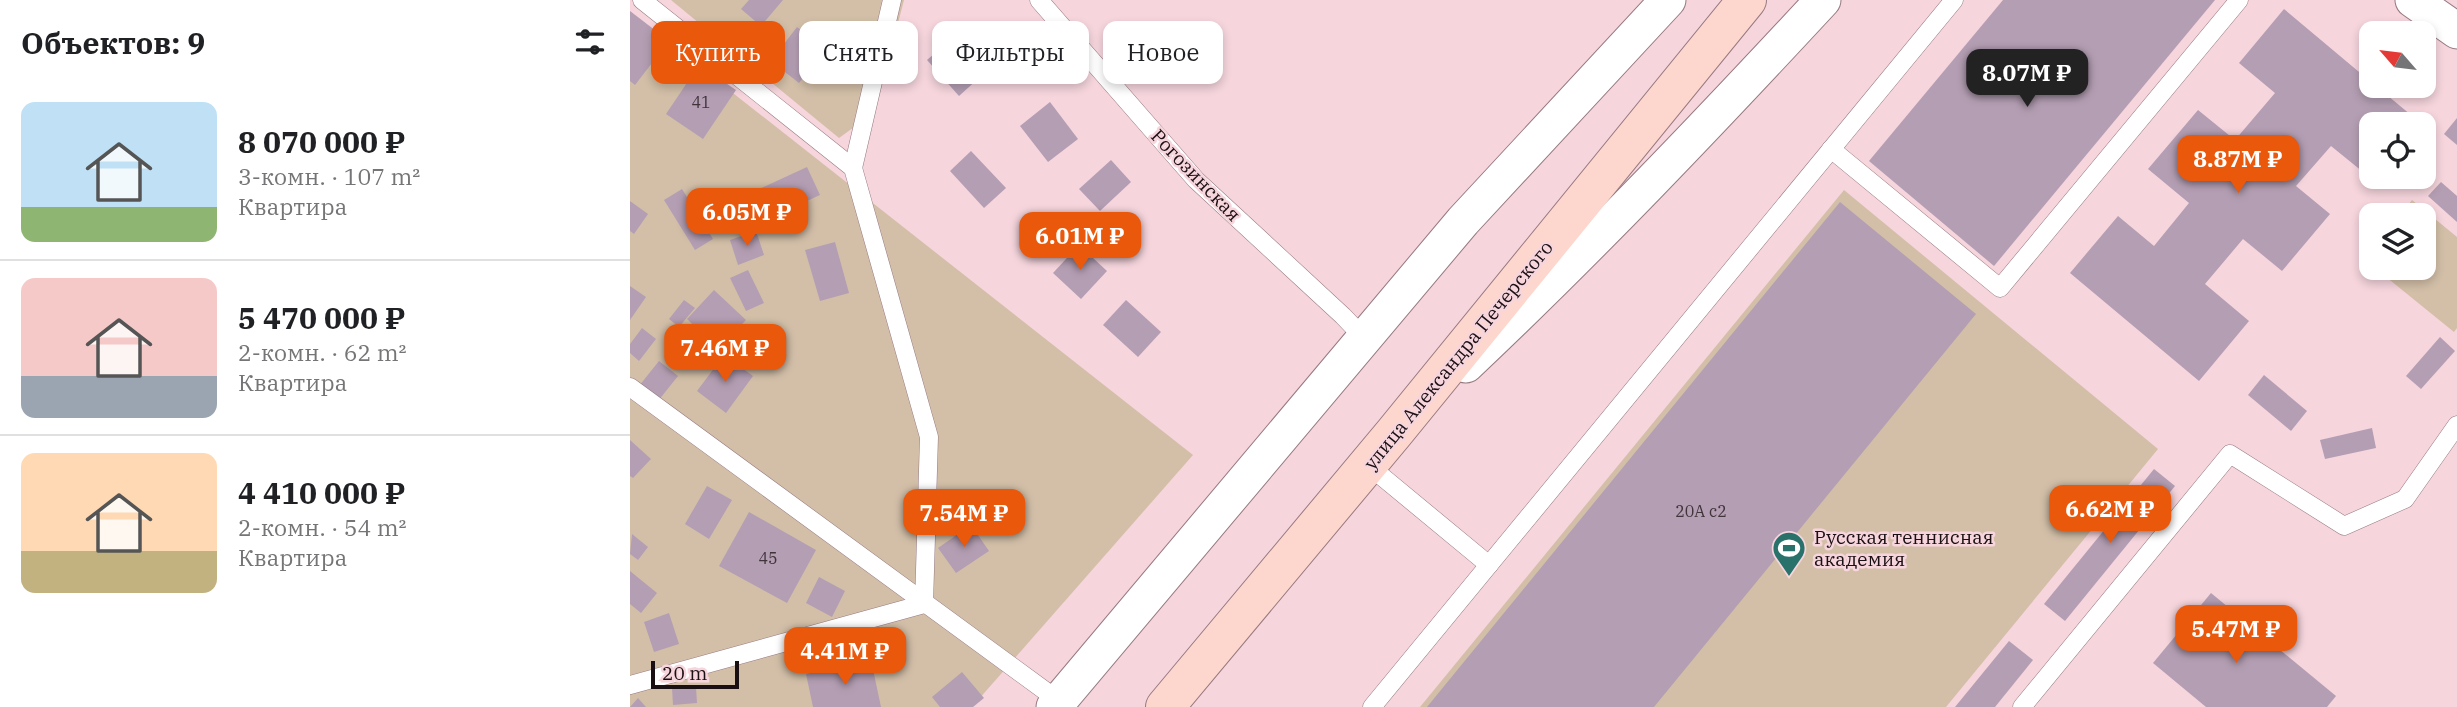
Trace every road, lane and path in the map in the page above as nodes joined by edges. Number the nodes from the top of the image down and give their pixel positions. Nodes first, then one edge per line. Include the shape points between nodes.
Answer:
1 (642, 0) edge
2 (892, 0) edge
3 (1039, 0) edge
4 (1668, 0) edge
5 (1747, 0) edge
6 (1823, 0) edge
7 (1954, 0) edge
8 (2239, 0) edge
9 (2413, 0) edge
10 (2457, 31) edge
11 (1832, 149) junction
12 (853, 168) junction
13 (1364, 339) junction
14 (630, 387) edge
15 (2457, 425) edge
16 (1394, 433) junction
17 (1368, 465) junction
18 (1489, 565) junction
19 (924, 604) junction
20 (630, 685) edge
21 (1057, 704) edge
22 (1166, 707) edge
23 (1372, 707) edge
24 (2022, 707) edge

1 - 12 lane
2 - 12 lane
3 - 13 lane, Рогозинская via 1196,180
4 - 13 street via 1463,221
5 - 16 main road, улица Александра Печерского
6 - 16 street via 1676,159
7 - 11 lane
8 - 11 lane via 2000,288
9 - 10 street
11 - 18 lane
12 - 19 lane via 929,438
13 - 21 street
14 - 19 lane
15 - 24 lane via 2405,499 2344,526 2230,454
16 - 17 main road, улица Александра Печерского
17 - 18 lane
17 - 22 main road, улица Александра Печерского
18 - 23 lane
19 - 20 lane
19 - 21 lane

